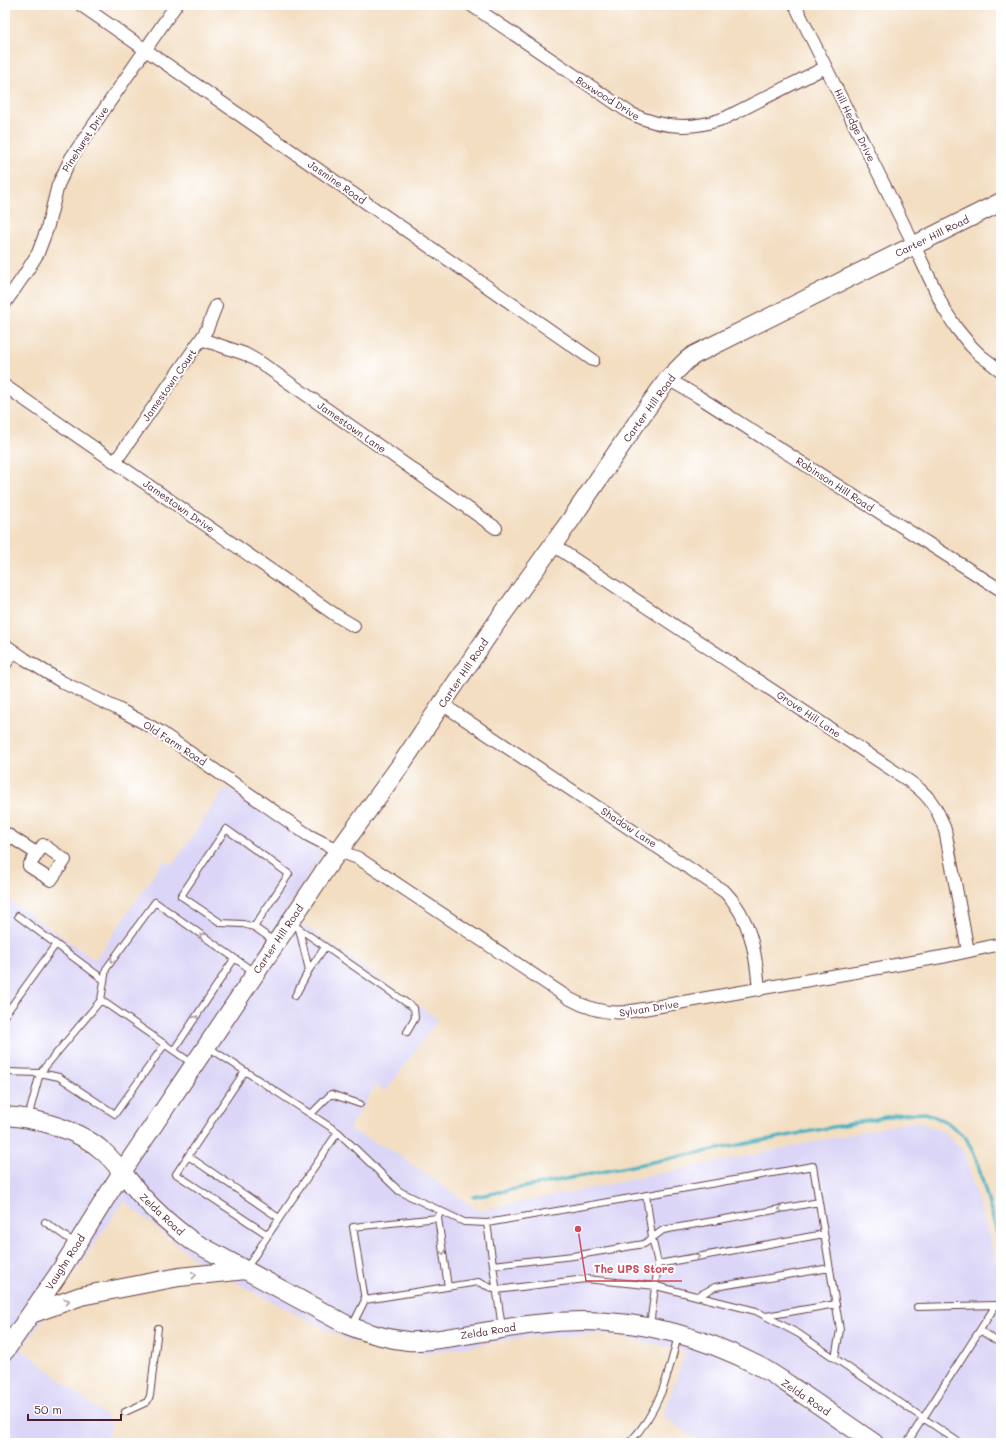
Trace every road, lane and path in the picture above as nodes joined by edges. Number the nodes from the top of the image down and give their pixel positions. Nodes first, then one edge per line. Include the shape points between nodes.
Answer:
1 (80, 5) edge
2 (176, 5) edge
3 (471, 5) edge
4 (795, 5) edge
5 (145, 49) junction
6 (826, 67) junction
7 (1001, 202) edge
8 (914, 245) junction
9 (5, 303) edge
10 (216, 306) dead end
11 (201, 339) junction
12 (593, 360) dead end
13 (1001, 371) edge
14 (668, 378) junction
15 (5, 386) edge
16 (116, 462) junction
17 (496, 528) dead end
18 (553, 545) junction
19 (1001, 590) edge
20 (354, 626) dead end
21 (9, 648) edge
22 (5, 664) edge
23 (442, 704) junction
24 (5, 832) edge
25 (339, 851) junction
26 (36, 853) dead end
27 (18, 916) dead end
28 (294, 925) junction
29 (254, 927) junction
30 (276, 942) junction
31 (56, 944) junction
32 (1001, 944) edge
33 (326, 947) junction
34 (968, 951) junction
35 (234, 959) junction
36 (309, 970) junction
37 (255, 973) junction
38 (104, 980) junction
39 (759, 990) junction
40 (295, 996) dead end
41 (100, 1000) junction
42 (5, 1015) edge
43 (407, 1032) dead end
44 (165, 1044) junction
45 (207, 1046) junction
46 (174, 1050) junction
47 (194, 1065) junction
48 (245, 1071) junction
49 (5, 1072) edge
50 (40, 1073) junction
51 (360, 1104) dead end
52 (311, 1114) junction
53 (5, 1116) edge
54 (28, 1118) junction
55 (338, 1132) junction
56 (188, 1156) junction
57 (122, 1172) junction
58 (646, 1195) junction
59 (819, 1202) junction
60 (441, 1210) junction
61 (279, 1218) junction
62 (438, 1218) junction
63 (46, 1222) dead end
64 (487, 1223) junction
65 (824, 1234) junction
66 (268, 1235) junction
67 (652, 1238) junction
68 (77, 1245) junction
69 (658, 1264) junction
70 (493, 1265) junction
71 (830, 1268) junction
72 (246, 1270) junction
73 (656, 1286) junction
74 (448, 1287) junction
75 (496, 1290) junction
76 (698, 1296) junction
77 (365, 1300) junction
78 (836, 1304) junction
79 (917, 1307) dead end
80 (30, 1314) junction
81 (766, 1316) junction
82 (352, 1326) junction
83 (650, 1327) junction
84 (158, 1328) dead end
85 (502, 1329) junction
86 (981, 1331) junction
87 (679, 1334) junction
88 (1001, 1344) edge
89 (5, 1351) edge
90 (834, 1358) junction
91 (125, 1412) dead end
92 (924, 1418) junction
93 (629, 1443) edge
94 (874, 1443) edge
95 (907, 1443) edge
96 (960, 1443) edge

1 - 5 street, Jasmine Road
2 - 5 street, Pinehurst Drive
3 - 6 street, Boxwood Drive via 630,114 660,124 680,126 714,122
4 - 6 street, Hill Hedge Drive
5 - 9 street, Pinehurst Drive via 70,158 58,185 38,253
5 - 12 street, Jasmine Road
6 - 8 street, Hill Hedge Drive
7 - 8 main road, Carter Hill Road
8 - 13 street, Hill Hedge Drive via 944,309 957,329 980,355
8 - 14 main road, Carter Hill Road via 694,355
10 - 11 street, Jamestown Court
11 - 16 street, Jamestown Court
11 - 17 street, Jamestown Lane via 245,354 261,363
14 - 18 main road, Carter Hill Road
14 - 19 street, Robinson Hill Road
15 - 16 street, Jamestown Drive
16 - 20 street, Jamestown Drive
18 - 23 main road, Carter Hill Road
18 - 34 street, Grove Hill Lane via 925,793 934,804 945,830
21 - 22 street
21 - 25 street, Old Farm Road via 62,682 159,732 308,835
23 - 25 main road, Carter Hill Road
23 - 39 street, Shadow Lane via 725,892 737,905 747,924
24 - 26 street
25 - 28 main road, Carter Hill Road
25 - 39 street, Sylvan Drive via 358,858 570,999 592,1010 608,1013 626,1012
27 - 31 lane
28 - 30 main road, Carter Hill Road
28 - 33 lane
28 - 36 lane
29 - 29 lane via 221,924 181,896 226,829 289,874
29 - 30 lane
30 - 37 main road, Carter Hill Road
31 - 38 lane
31 - 42 lane
32 - 34 street, Sylvan Drive
33 - 36 lane
33 - 43 lane via 414,1008 415,1018
34 - 39 street, Sylvan Drive
35 - 37 lane
35 -> 38 lane via 155,902 106,969
46 -> 35 lane
36 - 40 lane
37 - 45 main road, Carter Hill Road
38 - 41 lane
41 - 44 lane
41 - 50 lane
44 - 46 lane
44 - 50 lane via 115,1114 58,1077
45 - 47 main road, Carter Hill Road
45 - 48 lane
46 - 47 lane
47 - 57 main road, Carter Hill Road
48 - 52 lane
48 - 56 lane
49 - 50 lane
50 - 54 lane
51 - 52 lane via 331,1094
52 - 55 lane
53 - 54 main road
54 - 57 main road via 71,1132 103,1152
55 - 60 lane via 399,1191
55 - 61 lane
56 - 61 lane
56 - 66 lane via 176,1174
57 - 68 main road, Vaughn Road
57 - 72 main road, Zelda Road via 139,1193 177,1230
58 - 59 lane via 813,1166
58 - 64 lane
58 - 67 lane
59 - 65 lane
59 -> 67 lane via 663,1230
60 - 62 lane
60 - 64 lane via 464,1222
61 - 66 lane
62 -> 74 lane
62 - 77 lane via 353,1227
63 - 68 lane
64 - 70 lane
69 -> 65 lane
65 - 71 lane
66 - 72 lane
67 - 69 lane
67 - 70 lane via 644,1244 573,1256
68 - 80 main road, Vaughn Road
69 - 73 lane
70 - 75 lane
71 - 76 lane via 715,1287
71 - 78 lane
80 -> 72 main road via 81,1296 178,1277
72 - 82 main road, Zelda Road
73 - 75 lane via 586,1279
73 - 76 lane
73 - 83 lane
74 - 75 lane via 478,1282
74 - 77 lane
75 - 85 lane
76 - 81 lane
77 - 82 lane
78 - 81 lane
78 - 90 lane via 840,1330
79 - 86 lane via 996,1305
80 - 89 main road, Vaughn Road
81 - 90 lane
82 - 85 main road, Zelda Road via 382,1337 409,1341 429,1341
83 - 85 main road, Zelda Road via 571,1321
83 - 87 main road, Zelda Road
84 - 91 lane via 150,1396 147,1402
86 - 88 lane
86 - 92 lane
87 - 93 lane via 658,1402
87 - 94 main road, Zelda Road via 719,1347 760,1366
90 - 92 lane
92 - 95 lane
92 - 96 lane

